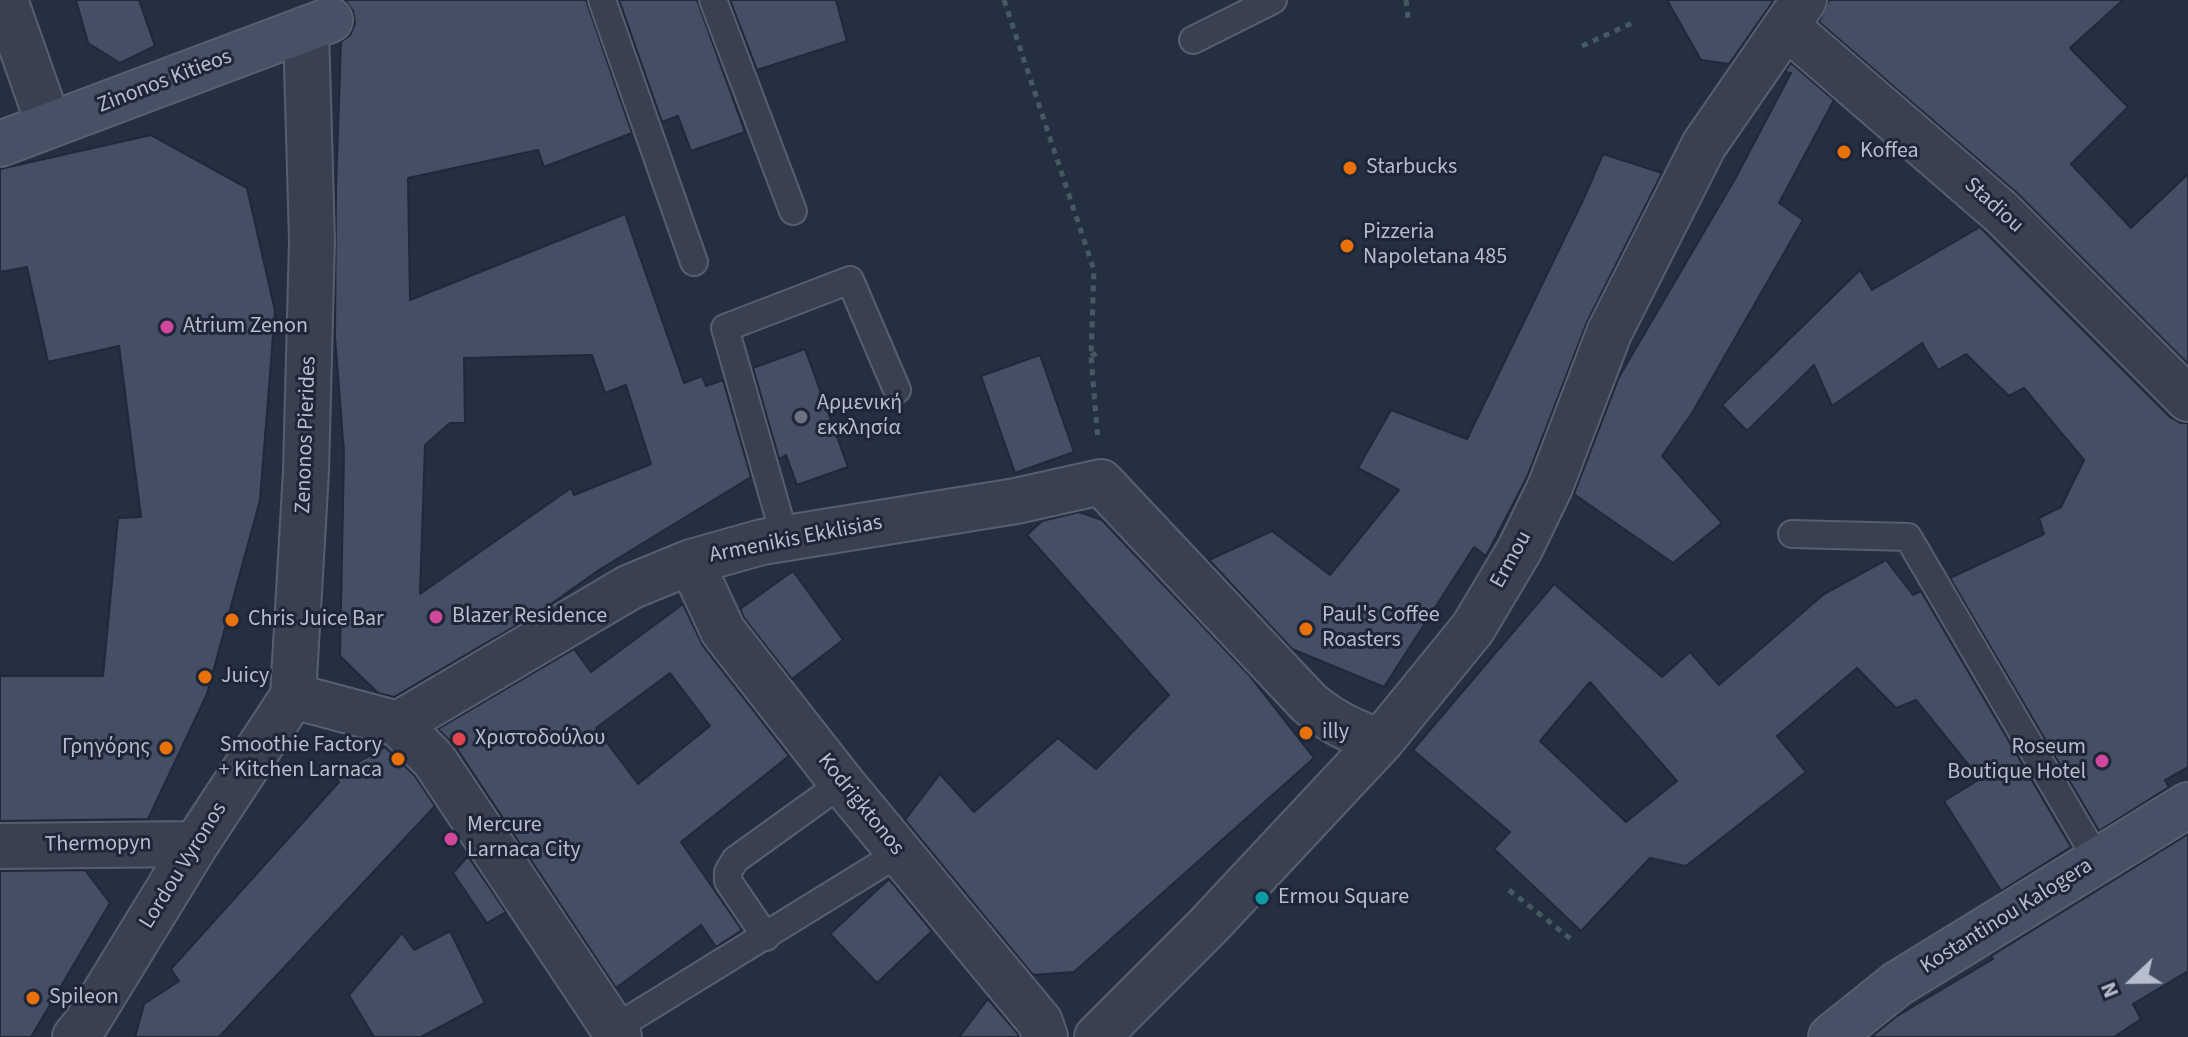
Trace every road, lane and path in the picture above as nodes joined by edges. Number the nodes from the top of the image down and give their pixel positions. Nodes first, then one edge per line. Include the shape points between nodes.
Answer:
1 (5, 0) edge
2 (602, 0) edge
3 (713, 0) edge
4 (1004, 0) edge
5 (1273, 0) edge
6 (1406, 0) edge
7 (1795, 13) edge
8 (1408, 18) dead end
9 (1632, 23) dead end
10 (318, 24) joint
11 (1193, 40) dead end
12 (1582, 46) dead end
13 (49, 125) junction
14 (0, 144) edge
15 (793, 211) dead end
16 (694, 262) dead end
17 (1102, 351) dead end
18 (1091, 356) junction
19 (897, 390) dead end
20 (2188, 399) edge
21 (1101, 482) junction
22 (1792, 534) dead end
23 (785, 538) junction
24 (691, 562) junction
25 (293, 696) junction
26 (398, 724) junction
27 (1381, 741) junction
28 (842, 783) junction
29 (2188, 805) edge
30 (196, 844) junction
31 (0, 846) edge
32 (899, 853) junction
33 (2098, 861) junction
34 (1509, 890) dead end
35 (766, 937) junction
36 (1571, 939) dead end
37 (87, 1032) edge
38 (617, 1032) edge
39 (1045, 1037) edge
40 (1097, 1037) edge
41 (1831, 1037) edge

1 - 13 street
2 - 16 lane
3 - 15 lane
4 - 18 path via 1094,270
5 - 11 lane
6 - 8 path
7 - 20 street, Stadiou
7 - 27 street, Ermou via 1704,145 1609,333 1550,487 1520,549 1473,628
9 - 12 path
10 - 13 street, Zinonos Kitieos
10 - 25 street, Zenonos Pierides via 304,532
13 - 14 street, Zinonos Kitieos
17 - 18 path
18 - 21 path
19 - 23 lane via 850,280 725,328
21 - 23 street, Armenikis Ekklisias
21 - 27 street via 1309,703 1332,722
22 - 33 lane via 1908,537
23 - 24 street, Armenikis Ekklisias
24 - 26 street, Armenikis Ekklisias via 630,587
24 - 28 street, Kodrigktonos via 723,631
25 - 26 street
25 - 30 street, Lordou Vyronos
26 - 38 street via 434,760
27 - 40 street, Ermou
28 - 32 street, Kodrigktonos
28 - 35 lane via 735,860 728,872 728,881
29 - 33 street, Kostantinou Kalogera
30 - 31 street, Thermopyn
30 - 37 street, Lordou Vyronos
32 - 35 lane
32 - 39 street, Kodrigktonos via 1040,1022
33 - 41 street, Kostantinou Kalogera via 1897,984
34 - 36 path
35 - 38 lane

